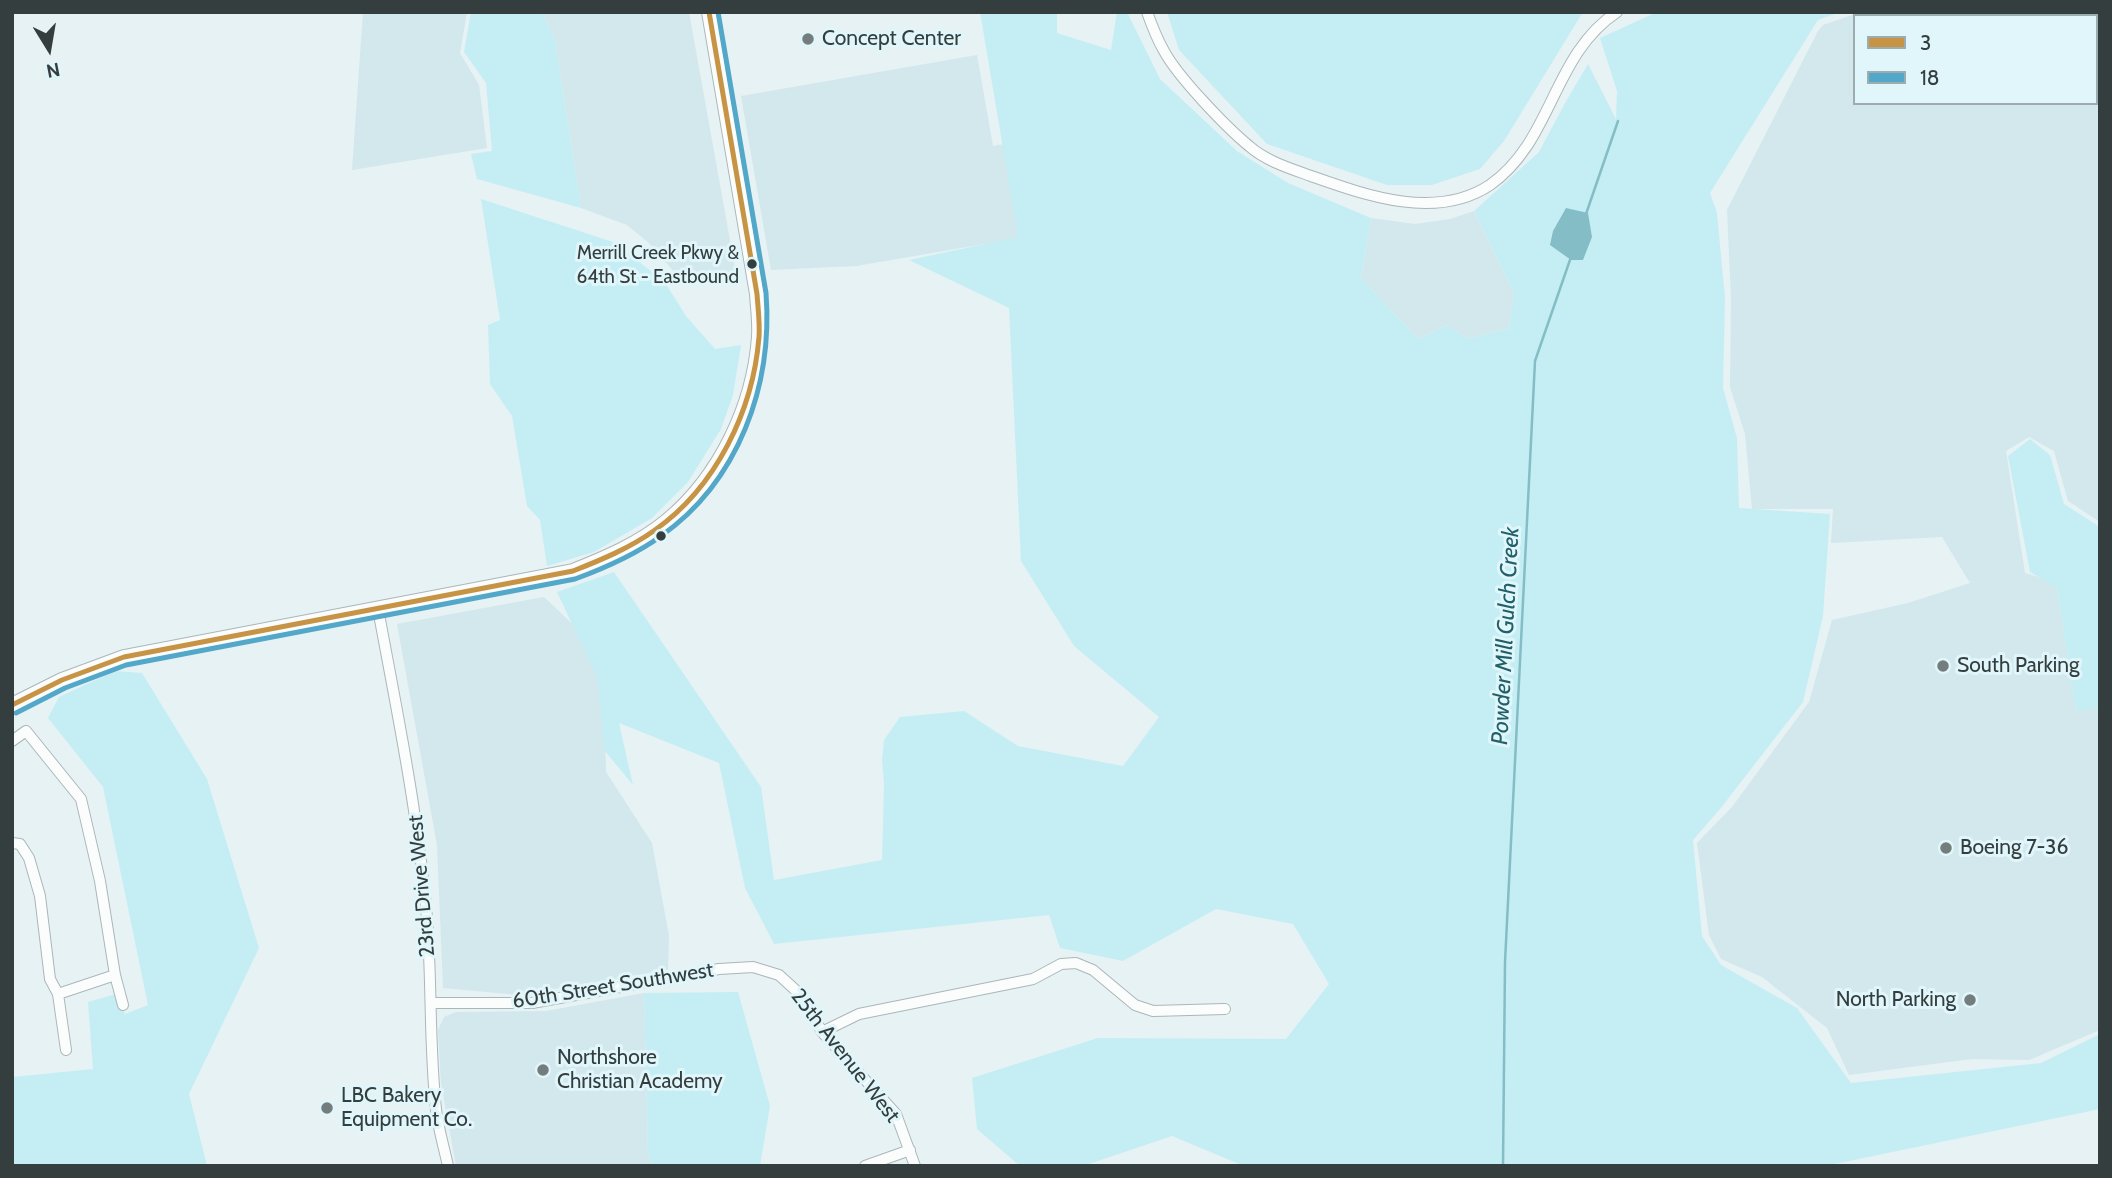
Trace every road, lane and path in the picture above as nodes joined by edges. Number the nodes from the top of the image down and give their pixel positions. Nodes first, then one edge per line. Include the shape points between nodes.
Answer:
1 (709, 12) edge
2 (1147, 12) edge
3 (1618, 12) edge
4 (378, 608) junction
5 (12, 705) edge
6 (12, 741) edge
7 (12, 843) edge
8 (753, 967) joint
9 (115, 975) junction
10 (58, 994) junction
11 (431, 1003) junction
12 (123, 1005) dead end
13 (1225, 1009) dead end
14 (822, 1032) junction
15 (66, 1051) dead end
16 (910, 1150) junction
17 (448, 1166) edge
18 (865, 1166) edge
19 (915, 1166) edge

1 - 4 street via 757,294 759,335 750,388 724,454 666,522 604,559 541,579
2 - 3 street via 1165,54 1250,147 1289,168 1362,193 1420,203 1464,196 1489,185 1514,163 1527,148 1573,58 1589,36
4 - 5 street via 124,657
4 - 11 street, 23rd Drive West via 416,816
6 - 9 street via 26,731 81,799
7 - 10 street via 20,844 29,858 40,896 50,979
8 - 11 street, 60th Street Southwest via 532,1003
8 - 14 street, 25th Avenue West via 779,975 802,996
9 - 10 street
9 - 12 street
10 - 15 street
11 - 17 street, 23rd Drive West via 436,1112
13 - 14 street via 1153,1011 1135,1005 1093,970 1076,963 1061,964 1033,979 859,1014
14 - 16 street, 25th Avenue West via 896,1114
16 - 18 street
16 - 19 street, 25th Avenue West

